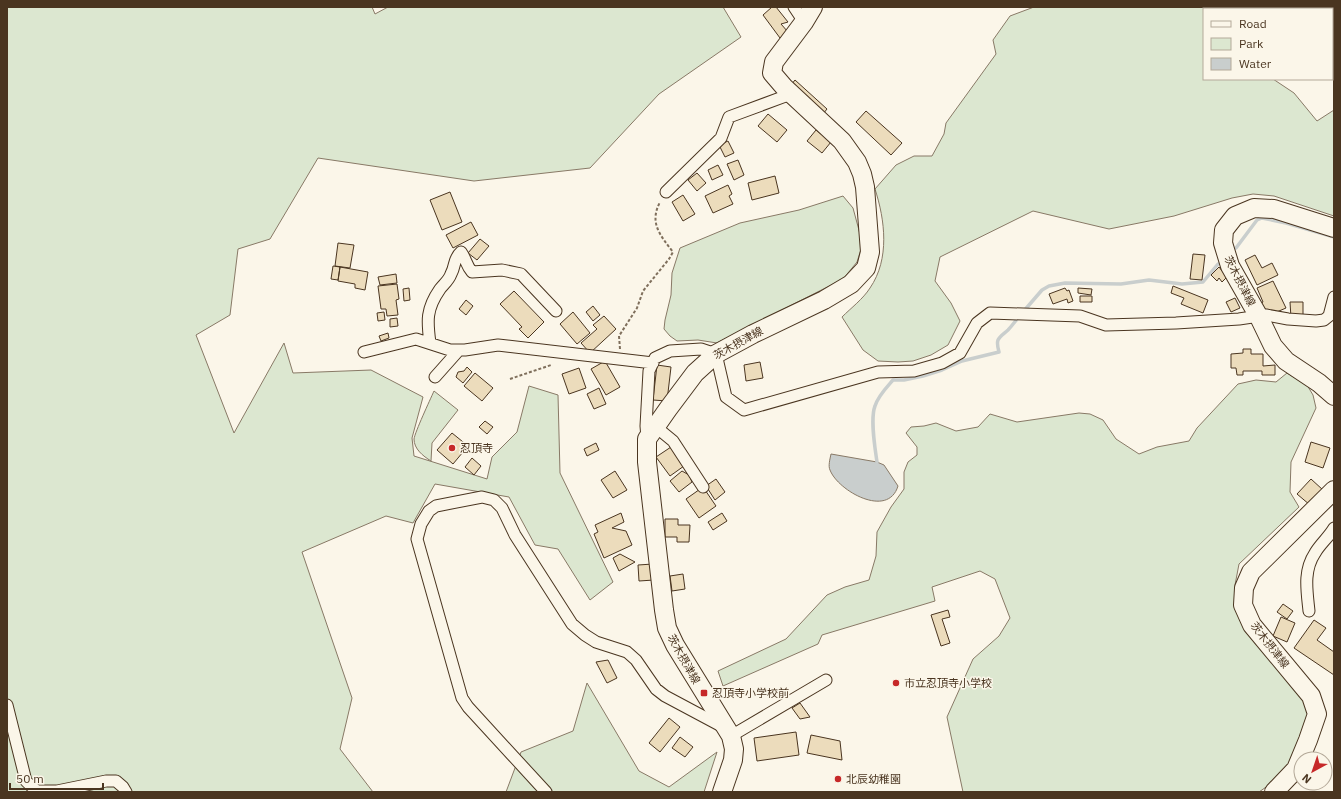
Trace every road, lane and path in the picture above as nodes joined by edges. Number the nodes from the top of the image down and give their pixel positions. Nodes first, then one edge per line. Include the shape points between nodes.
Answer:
1 (794, 7) edge
2 (808, 14) edge
3 (791, 94) junction
4 (666, 192) joint
5 (1334, 228) edge
6 (1334, 297) edge
7 (556, 311) dead end
8 (1259, 317) junction
9 (430, 343) junction
10 (459, 350) junction
11 (364, 352) dead end
12 (716, 354) junction
13 (621, 360) junction
14 (653, 362) junction
15 (552, 365) dead end
16 (435, 377) dead end
17 (510, 378) dead end
18 (1334, 396) edge
19 (651, 433) junction
20 (703, 487) dead end
21 (1334, 490) edge
22 (1334, 528) edge
23 (1309, 611) dead end
24 (826, 680) dead end
25 (7, 705) edge
26 (728, 732) junction
27 (126, 792) edge
28 (546, 792) edge
29 (722, 792) edge
30 (1274, 792) edge

1 - 2 street
2 - 3 main road, 茨木摂津線 via 774,62 772,73
3 - 4 street via 729,118 721,138
3 - 12 main road, 茨木摂津線 via 842,141 857,162 865,186 870,252 866,268 851,284 824,300
4 - 13 path via 656,210 655,222 660,235 673,252 643,291 637,308 619,336
5 - 8 main road, 茨木摂津線 via 1274,209 1254,208 1235,216 1224,230 1223,243 1230,266
6 - 8 street via 1329,316 1324,320 1288,319 1266,315
7 - 9 street via 521,274 502,270 472,272 461,252 455,257 451,275 429,308 427,325
8 - 12 street via 1106,325 1080,316 990,313 977,322 960,353 942,363 914,371 878,372 744,410 726,397
8 - 18 main road, 茨木摂津線 via 1273,346 1286,361
9 - 10 street via 450,350
9 - 11 street via 416,339
10 - 13 street via 498,345
10 - 16 street
12 - 14 street via 701,349 670,351 655,358
12 - 19 main road, 茨木摂津線 via 695,374
13 - 14 street
14 - 19 street via 649,371 646,426
15 - 17 path
19 - 20 street via 673,441
19 - 26 main road, 茨木摂津線 via 648,462 667,628
21 - 30 main road, 茨木摂津線 via 1251,572 1244,588 1243,604 1252,624 1311,696 1316,714 1296,769
22 - 23 street via 1309,562 1306,579
24 - 26 street
25 - 27 street via 26,781 37,791 57,791 116,781
26 - 28 street via 656,689 636,660 627,652 596,642 572,624 514,536 502,508 494,500 482,497 436,506 429,511 421,524 417,539 462,698
26 - 29 main road, 茨木摂津線 via 734,749 733,760

